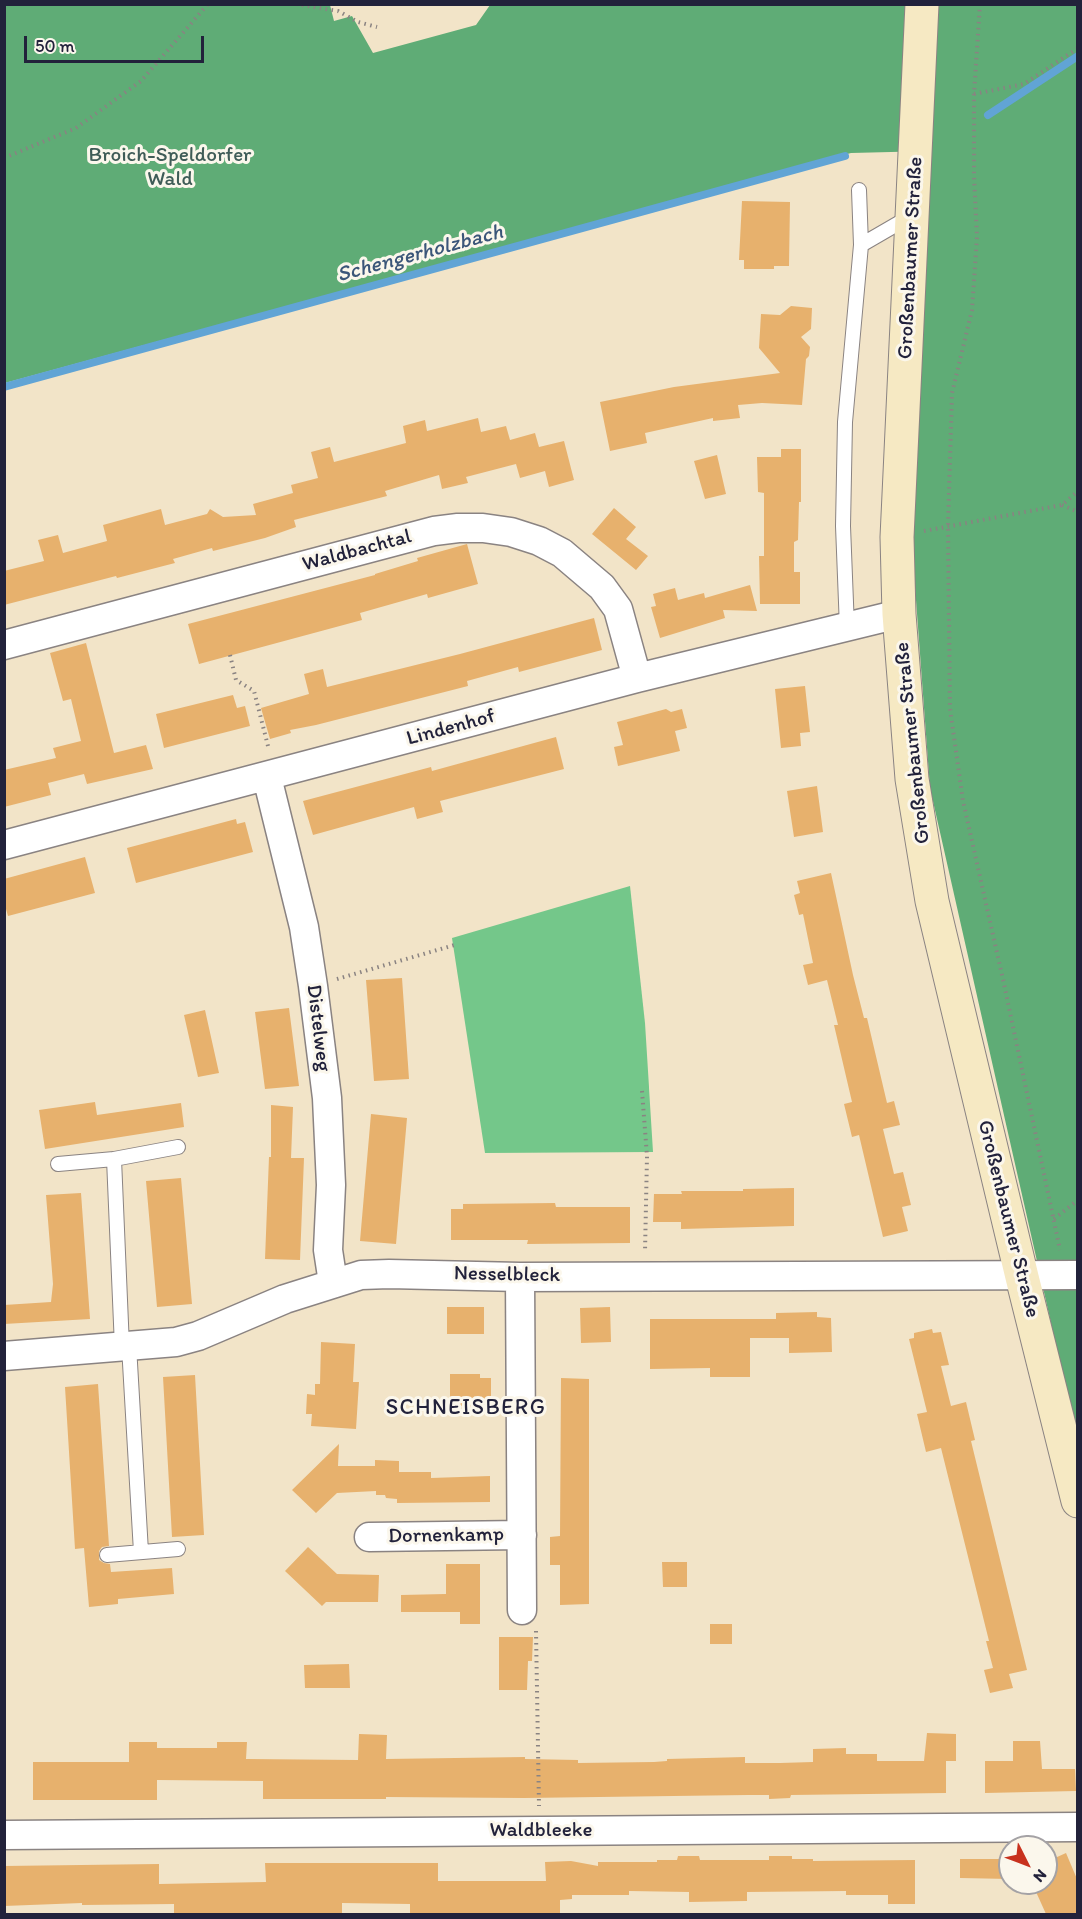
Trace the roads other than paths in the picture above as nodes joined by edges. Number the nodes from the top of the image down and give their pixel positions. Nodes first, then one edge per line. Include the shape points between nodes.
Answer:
1 (922, 4) edge
2 (859, 190) dead end
3 (913, 215) junction
4 (861, 244) junction
5 (899, 614) junction
6 (847, 628) junction
7 (4, 645) edge
8 (637, 678) junction
9 (271, 776) junction
10 (4, 845) edge
11 (178, 1147) dead end
12 (114, 1159) junction
13 (58, 1164) dead end
14 (1071, 1276) edge
15 (520, 1277) junction
16 (1022, 1277) junction
17 (333, 1282) junction
18 (126, 1347) junction
19 (4, 1356) edge
20 (1077, 1501) edge
21 (522, 1535) junction
22 (369, 1537) dead end
23 (178, 1549) dead end
24 (141, 1552) junction
25 (107, 1555) dead end
26 (522, 1610) road end
27 (1077, 1827) edge
28 (4, 1835) edge

1 - 3 street, Großenbaumer Straße
2 - 4 lane
3 - 4 lane
3 - 5 street, Großenbaumer Straße via 897,537
4 - 6 lane via 845,422 843,526
5 - 6 street, Lindenhof
5 - 16 street, Großenbaumer Straße via 912,779 932,901
6 - 8 street, Lindenhof
7 - 8 street, Waldbachtal via 434,531 483,528 539,541 562,553 602,587 618,609
8 - 9 street, Lindenhof
9 - 10 street, Lindenhof
9 - 17 street, Distelweg via 304,927 327,1098 331,1185 328,1251
11 - 12 lane
12 - 13 lane
12 - 18 lane
14 - 16 street, Nesselbleck
15 - 16 street, Nesselbleck
15 - 17 street, Nesselbleck via 389,1274
15 - 21 street, Dornenkamp
16 - 20 street, Großenbaumer Straße
17 - 18 street, Nesselbleck via 198,1336
18 - 19 street, Nesselbleck
18 - 24 lane
21 - 22 street, Dornenkamp
21 - 26 street, Dornenkamp
23 - 24 lane
24 - 25 lane
27 - 28 street, Waldbleeke

